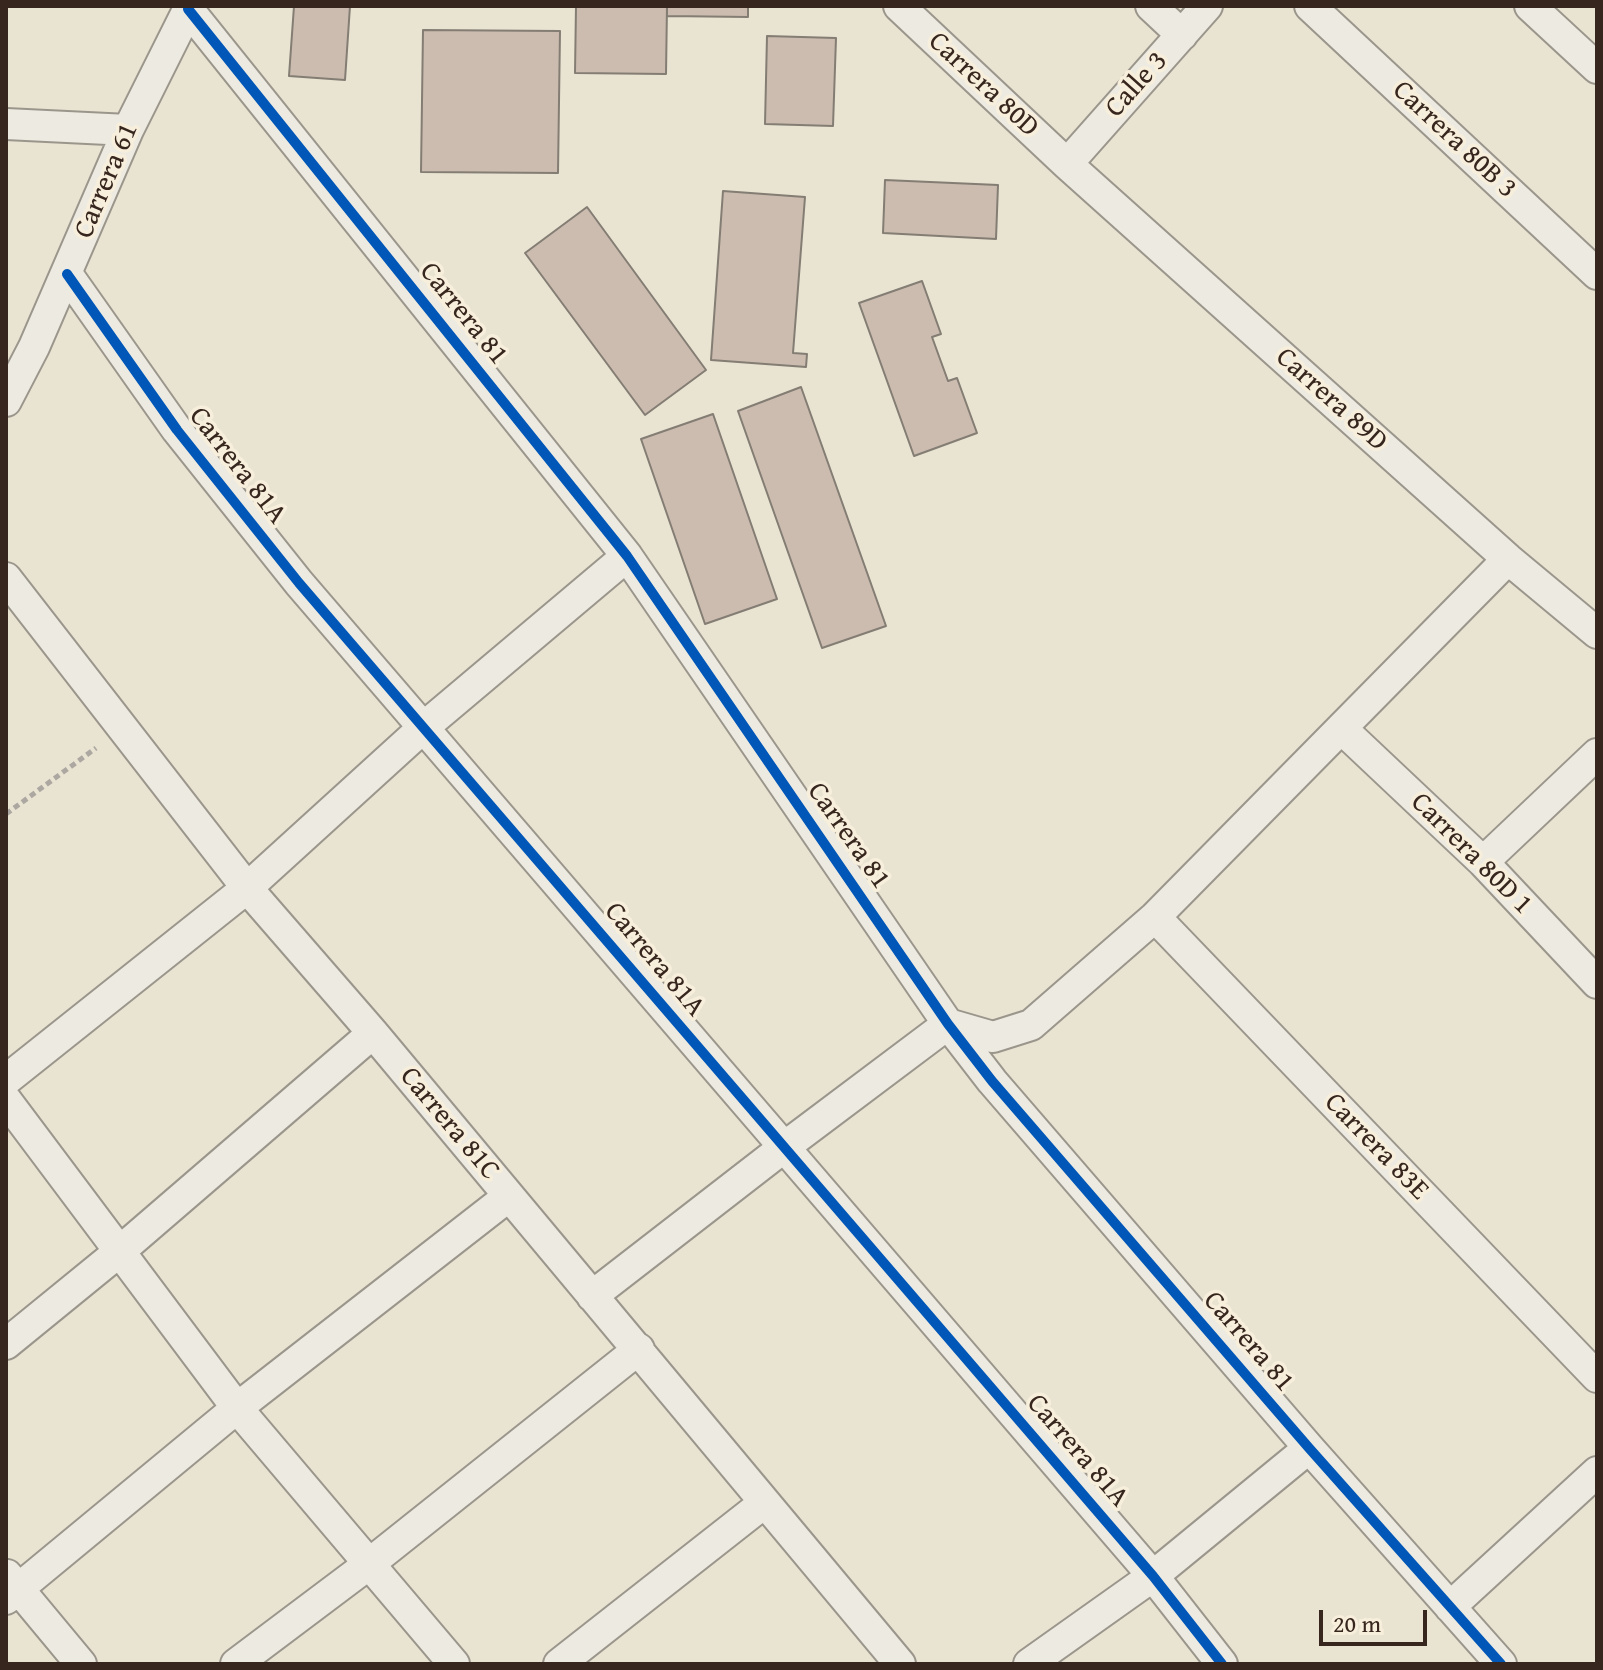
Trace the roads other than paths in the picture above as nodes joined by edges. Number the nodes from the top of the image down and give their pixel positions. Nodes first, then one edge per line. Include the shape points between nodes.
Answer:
1 (899, 6) edge
2 (1151, 6) edge
3 (1207, 6) edge
4 (1310, 6) edge
5 (1530, 6) edge
6 (189, 8) edge
7 (1182, 35) junction
8 (1597, 68) edge
9 (6, 124) edge
10 (128, 130) junction
11 (1067, 164) junction
12 (67, 274) junction
13 (1597, 274) edge
14 (20, 350) edge
15 (6, 401) edge
16 (627, 556) junction
17 (1508, 559) junction
18 (6, 578) edge
19 (1597, 633) edge
20 (424, 727) junction
21 (1342, 729) junction
22 (1597, 754) edge
23 (1483, 862) junction
24 (247, 888) junction
25 (1155, 917) junction
26 (1597, 983) edge
27 (948, 1024) junction
28 (373, 1033) junction
29 (6, 1080) edge
30 (6, 1100) edge
31 (783, 1148) junction
32 (509, 1196) junction
33 (120, 1251) junction
34 (592, 1296) junction
35 (6, 1344) edge
36 (639, 1349) junction
37 (1597, 1377) edge
38 (237, 1408) junction
39 (1309, 1448) junction
40 (1597, 1472) edge
41 (764, 1503) junction
42 (369, 1564) junction
43 (1153, 1576) junction
44 (10, 1587) edge
45 (1450, 1607) junction
46 (889, 1660) edge
47 (81, 1664) edge
48 (236, 1664) edge
49 (454, 1664) edge
50 (559, 1664) edge
51 (1029, 1664) edge
52 (1222, 1664) edge
53 (1501, 1664) edge

1 - 11 street, Carrera 80D
2 - 7 street
3 - 7 street, Calle 3
4 - 13 street, Carrera 80B 3
5 - 8 street
6 - 10 street, Carrera 61
6 - 16 street, Carrera 81
7 - 11 street, Calle 3
9 - 10 street
10 - 12 street, Carrera 61
11 - 17 street, Carrera 89D
12 - 14 street, Carrera 61
12 - 20 street, Carrera 81A via 177,430 299,583
14 - 15 street, Carrera 61
16 - 20 street
16 - 27 street, Carrera 81
17 - 19 street, Carrera 89D
17 - 21 street
18 - 24 street, Carrera 81C
20 - 24 street
20 - 31 street, Carrera 81A
21 - 23 street, Carrera 80D 1
21 - 25 street
22 - 23 street
23 - 26 street, Carrera 80D 1
24 - 28 street, Carrera 81C
24 - 29 street
25 - 27 street via 1031,1025 993,1037
25 - 37 street, Carrera 83E
27 - 31 street
27 - 39 street, Carrera 81
28 - 32 street, Carrera 81C
28 - 33 street
30 - 33 street
31 - 34 street
31 - 43 street, Carrera 81A
32 - 34 street, Carrera 81C
32 - 38 street
33 - 35 street
33 - 38 street
34 - 36 street, Carrera 81C
36 - 41 street, Carrera 81C
36 - 42 street
38 - 42 street
38 - 44 street
39 - 43 street
39 - 45 street, Carrera 81
40 - 45 street
41 - 46 street, Carrera 81C
41 - 50 street
42 - 48 street
42 - 49 street
43 - 51 street
43 - 52 street, Carrera 81A
44 - 47 street
45 - 53 street, Carrera 81

